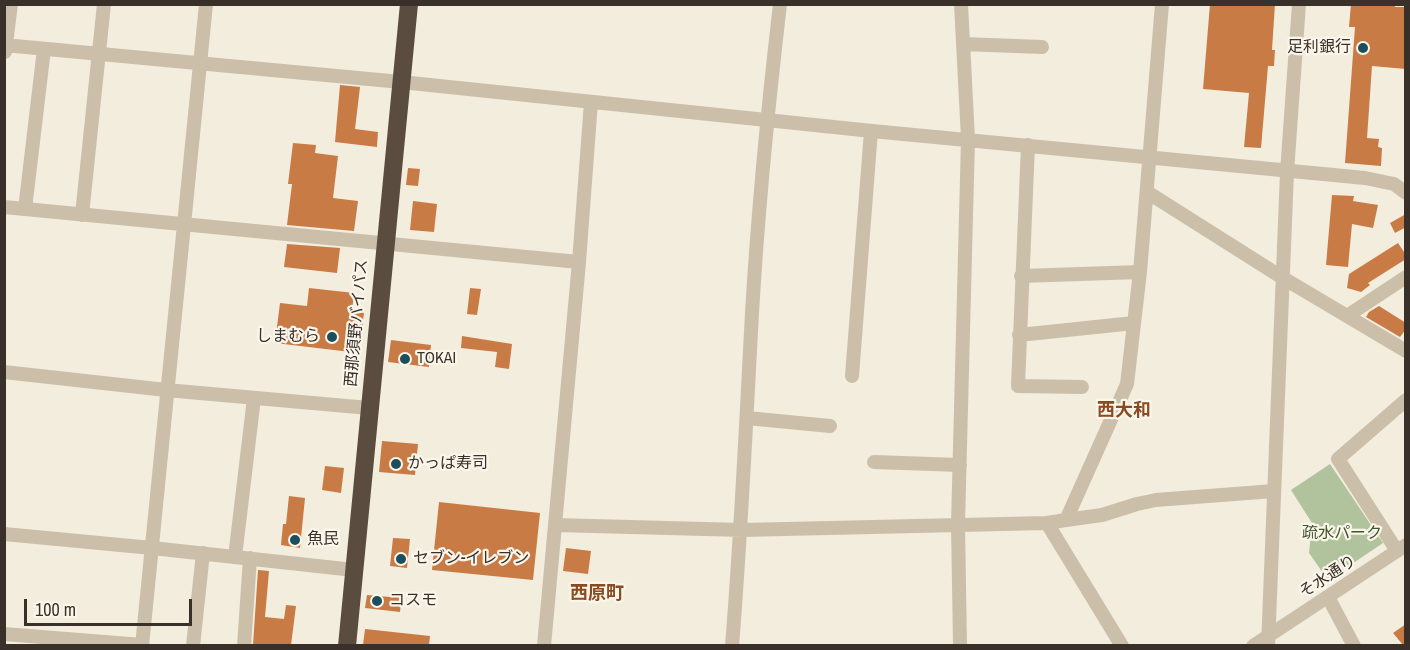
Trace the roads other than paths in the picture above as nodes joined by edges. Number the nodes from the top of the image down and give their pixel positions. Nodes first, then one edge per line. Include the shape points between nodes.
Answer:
1 (10, 4) edge
2 (104, 4) edge
3 (207, 4) edge
4 (409, 4) edge
5 (780, 4) edge
6 (961, 4) edge
7 (1162, 4) edge
8 (1299, 4) edge
9 (963, 44) junction
10 (1042, 47) dead end
11 (5, 48) edge
12 (44, 49) junction
13 (98, 53) junction
14 (200, 63) junction
15 (401, 82) junction
16 (591, 102) junction
17 (767, 120) junction
18 (871, 131) junction
19 (968, 139) junction
20 (1028, 145) junction
21 (1149, 157) junction
22 (1287, 172) junction
23 (1400, 180) edge
24 (1147, 192) junction
25 (1406, 193) edge
26 (4, 207) edge
27 (25, 209) junction
28 (82, 215) junction
29 (184, 225) junction
30 (384, 242) junction
31 (579, 262) junction
32 (1140, 272) junction
33 (1021, 276) junction
34 (1283, 278) junction
35 (1404, 279) edge
36 (1347, 316) junction
37 (1134, 323) junction
38 (1019, 335) junction
39 (1406, 351) edge
40 (4, 372) edge
41 (852, 376) dead end
42 (1082, 387) dead end
43 (166, 390) junction
44 (254, 398) junction
45 (1406, 400) edge
46 (369, 408) junction
47 (747, 418) junction
48 (830, 426) dead end
49 (874, 462) dead end
50 (960, 465) junction
51 (1274, 491) junction
52 (1066, 520) junction
53 (1047, 523) junction
54 (958, 524) junction
55 (555, 525) junction
56 (742, 530) junction
57 (4, 534) edge
58 (152, 548) junction
59 (1401, 548) edge
60 (203, 553) junction
61 (235, 557) junction
62 (250, 558) junction
63 (354, 570) junction
64 (1328, 597) junction
65 (4, 634) edge
66 (733, 639) edge
67 (1268, 641) edge
68 (142, 645) edge
69 (193, 645) edge
70 (244, 645) edge
71 (347, 645) edge
72 (544, 645) edge
73 (744, 645) edge
74 (960, 645) edge
75 (1122, 645) edge
76 (1253, 645) edge
77 (1354, 645) edge

1 - 11 street
2 - 13 street
3 - 14 street
4 - 15 highway, 西那須野バイパス
5 - 17 street
6 - 9 street
7 - 21 street
8 - 22 street
9 - 10 street
9 - 19 street
11 - 12 street
12 - 13 street
12 - 27 street
13 - 14 street
13 - 28 street
14 - 15 street
14 - 29 street
15 - 16 street
15 - 30 highway, 西那須野バイパス
16 - 17 street
16 - 31 street
17 - 18 street
17 - 47 street
18 - 19 street
18 - 41 street
19 - 20 street
19 - 50 street
20 - 21 street
20 - 33 street
21 - 22 street
21 - 24 street
22 - 23 street
22 - 34 street
23 - 25 street
24 - 32 street
24 - 34 street
26 - 27 street
27 - 28 street
28 - 29 street
29 - 30 street
29 - 43 street
30 - 31 street
30 - 46 highway, 西那須野バイパス
31 - 55 street
32 - 33 street
32 - 37 street
33 - 38 street
34 - 36 street
34 - 51 street
35 - 36 street
36 - 39 street
37 - 38 street
37 - 52 street via 1125,392
38 - 42 street via 1018,386
40 - 43 street
43 - 44 street
43 - 58 street
44 - 46 street
44 - 61 street
45 - 59 street via 1338,459
46 - 63 highway, 西那須野バイパス
47 - 48 street
47 - 56 street
49 - 50 street
50 - 54 street
51 - 52 street via 1156,500
51 - 67 street
52 - 53 street
53 - 54 street
53 - 75 street
54 - 56 street
54 - 74 street
55 - 56 street
55 - 72 street
56 - 66 street
57 - 58 street
58 - 60 street
58 - 68 street
59 - 64 street, そ水通り
60 - 61 street
60 - 69 street
61 - 62 street
62 - 63 street
62 - 70 street
63 - 71 highway, 西那須野バイパス
64 - 67 street, そ水通り
64 - 77 street
65 - 68 street
66 - 73 street
67 - 76 street, そ水通り

